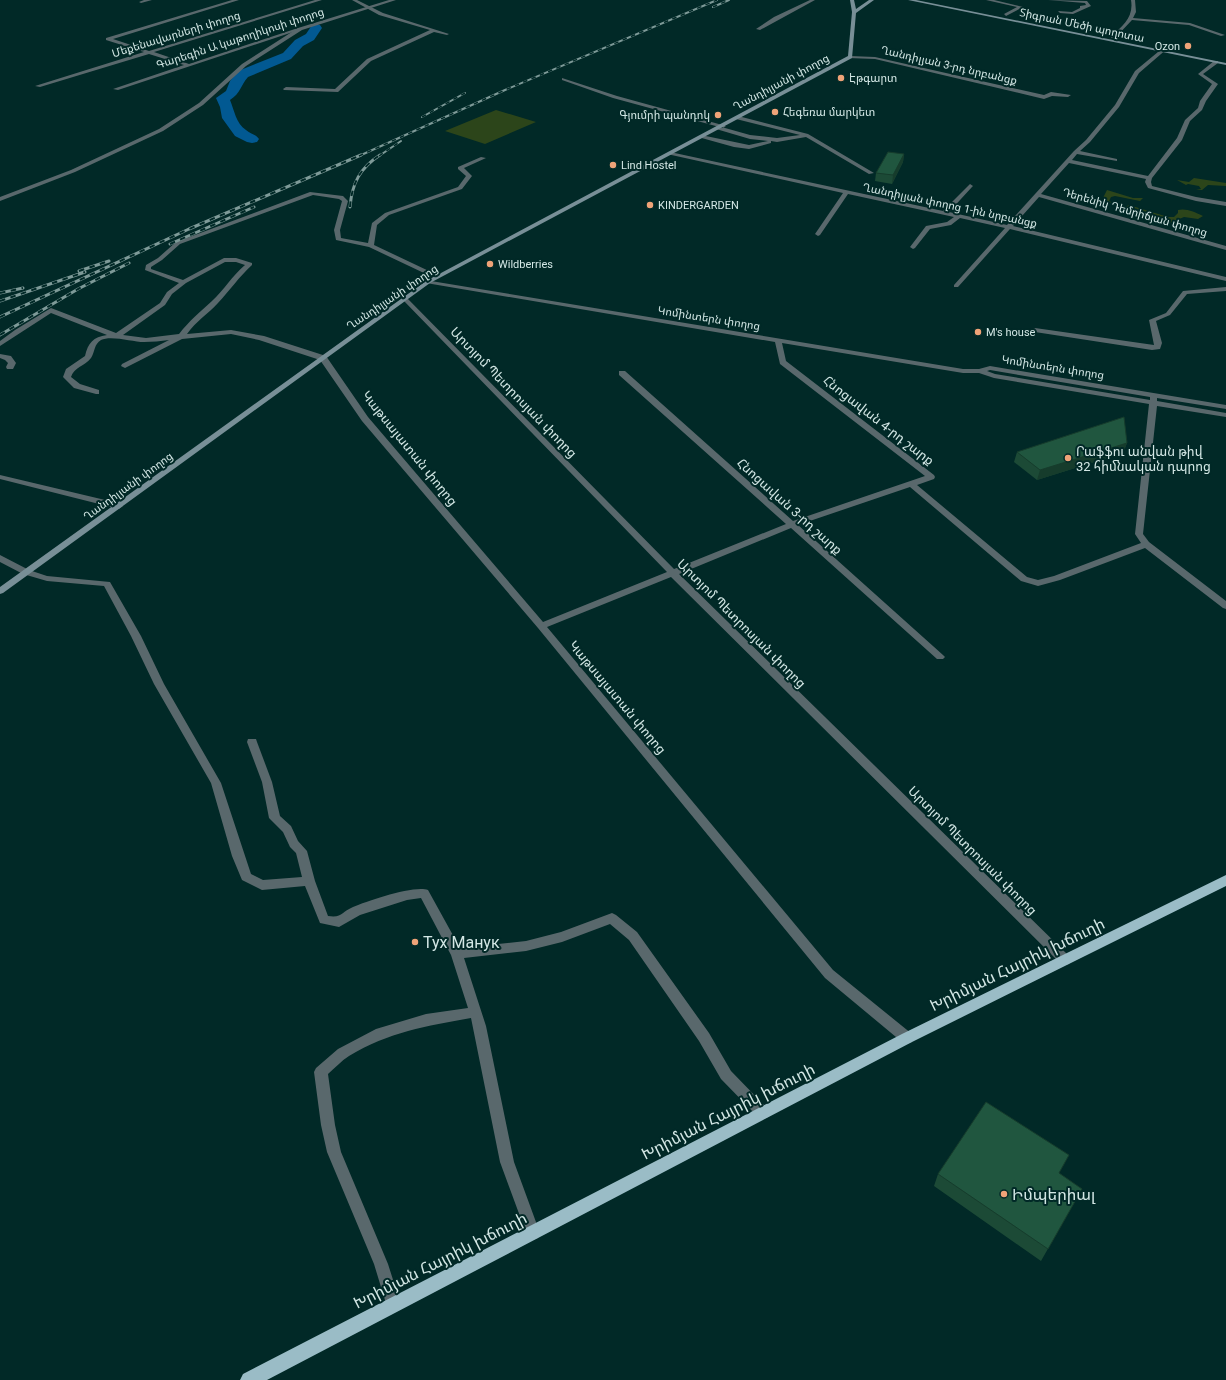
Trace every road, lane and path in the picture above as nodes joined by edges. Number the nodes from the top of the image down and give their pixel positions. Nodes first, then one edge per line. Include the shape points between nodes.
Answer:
1 (150, 0) edge
2 (237, 0) edge
3 (320, 0) edge
4 (354, 0) edge
5 (394, 0) edge
6 (813, 0) edge
7 (852, 0) edge
8 (872, 0) edge
9 (910, 0) edge
10 (932, 0) edge
11 (988, 0) edge
12 (1050, 0) edge
13 (1133, 0) edge
14 (1086, 1) edge
15 (141, 2) dead end
16 (369, 8) junction
17 (854, 12) junction
18 (1060, 12) dead end
19 (1006, 15) junction
20 (1131, 19) junction
21 (300, 29) junction
22 (758, 29) dead end
23 (434, 30) junction
24 (448, 34) dead end
25 (1223, 35) dead end
26 (1113, 37) junction
27 (1165, 50) junction
28 (150, 52) junction
29 (850, 57) junction
30 (1226, 60) edge
31 (1216, 62) junction
32 (1226, 64) edge
33 (188, 65) junction
34 (564, 78) dead end
35 (38, 86) dead end
36 (116, 88) dead end
37 (286, 89) dead end
38 (1068, 95) dead end
39 (738, 118) junction
40 (720, 127) junction
41 (807, 136) junction
42 (701, 137) junction
43 (777, 140) junction
44 (1076, 152) junction
45 (670, 154) junction
46 (483, 158) dead end
47 (1115, 160) dead end
48 (1068, 161) junction
49 (871, 173) dead end
50 (1150, 178) junction
51 (970, 186) dead end
52 (846, 192) junction
53 (1038, 195) junction
54 (0, 199) edge
55 (1226, 204) edge
56 (945, 213) junction
57 (958, 216) junction
58 (1009, 227) junction
59 (818, 234) dead end
60 (371, 246) junction
61 (913, 247) dead end
62 (1226, 248) edge
63 (1226, 279) edge
64 (184, 282) junction
65 (428, 282) junction
66 (956, 286) dead end
67 (1226, 289) edge
68 (405, 299) junction
69 (1035, 330) dead end
70 (118, 336) junction
71 (182, 336) junction
72 (778, 340) junction
73 (0, 344) edge
74 (0, 356) edge
75 (323, 358) junction
76 (125, 366) dead end
77 (10, 367) dead end
78 (622, 373) dead end
79 (96, 392) dead end
80 (1153, 398) junction
81 (1226, 407) edge
82 (1226, 415) edge
83 (0, 477) edge
84 (911, 484) junction
85 (119, 506) junction
86 (792, 525) junction
87 (1146, 544) junction
88 (0, 558) edge
89 (26, 572) junction
90 (673, 573) junction
91 (0, 590) edge
92 (1226, 606) edge
93 (541, 626) junction
94 (940, 657) dead end
95 (252, 742) dead end
96 (1226, 880) edge
97 (309, 881) junction
98 (457, 954) junction
99 (1065, 960) junction
100 (475, 1012) junction
101 (908, 1038) junction
102 (763, 1113) junction
103 (533, 1233) junction
104 (393, 1305) junction
105 (249, 1380) edge

1 - 15 street
2 - 28 street via 108,39
3 - 28 street, Մեքենավարների փողոց
4 - 16 street
5 - 16 street, Գարեգին Ա կաթողիկոսի փողոց
6 - 22 street
7 - 17 main road
8 - 17 main road
9 - 27 main road, Տիգրան Մեծի պողոտա
10 - 19 main road, Տիգրան Մեծի պողոտա
11 - 19 street via 1021,7
12 - 14 street
13 - 20 street via 1135,7
14 - 18 street via 1089,6 1068,14
16 - 21 street, Գարեգին Ա կաթողիկոսի փողոց
16 - 23 street
17 - 29 main road
19 - 26 main road, Տիգրան Մեծի պողոտա
20 - 25 street via 1190,24
20 - 26 street
21 - 33 street, Գարեգին Ա կաթողիկոսի փողոց
21 - 54 street via 244,66 201,104 161,130 73,171
23 - 24 street
23 - 37 street via 369,60 336,91
26 - 27 main road, Տիգրան Մեծի պողոտա
27 - 30 main road, Տիգրան Մեծի պողոտա
27 - 31 main road, Տիգրան Մեծի պողոտա
27 - 44 street via 1137,72 1118,106
28 - 33 street
28 - 35 street, Մեքենավարների փողոց
29 - 38 street, Ղանդիլյան 3-րդ նրբանցք via 875,58 1044,96
29 - 39 main road, Ղանդիլյանի փողոց
31 - 32 main road, Տիգրան Մեծի պողոտա
31 - 50 street via 1200,74 1215,84 1200,109 1188,120 1180,139
33 - 36 street, Գարեգին Ա կաթողիկոսի փողոց
34 - 40 street
39 - 40 main road, Ղանդիլյանի փողոց
39 - 41 street
40 - 42 main road, Ղանդիլյանի փողոց
40 - 43 street via 750,137
41 - 43 street
41 - 49 street
42 - 43 street via 749,147
42 - 45 main road, Ղանդիլյանի փողոց
44 - 47 street
44 - 48 street
45 - 52 street, Ղանդիլյան փողոց 1-ին նրբանցք
45 - 65 main road, Ղանդիլյանի փողոց
46 - 60 street via 460,168 469,176 460,188 387,214 380,219 374,224
48 - 50 street
48 - 53 street
50 - 55 street via 1150,187
51 - 56 street
52 - 56 street, Ղանդիլյան փողոց 1-ին նրբանցք
52 - 59 street
53 - 58 street
53 - 62 street, Դերենիկ Դեմրիճյան փողոց
56 - 57 street, Ղանդիլյան փողոց 1-ին նրբանցք
57 - 58 street, Ղանդիլյան փողոց 1-ին նրբանցք
57 - 61 street via 950,224 928,227
58 - 63 street, Ղանդիլյան փողոց 1-ին նրբանցք
58 - 66 street
60 - 64 street via 338,239 337,230 345,201 340,197 312,193 178,243 148,266 148,270
60 - 65 street via 429,273
64 - 70 street via 169,293 163,304
64 - 71 street via 224,260 250,264 236,276 215,302 191,323
65 - 68 main road, Ղանդիլյանի փողոց
65 - 72 street, Կոմինտերն փողոց
67 - 69 street via 1185,292 1168,314 1152,320 1157,347
68 - 75 main road, Ղանդիլյանի փողոց
68 - 90 street, Արտյոմ Պետրոսյան փողոց
70 - 71 street via 146,340
70 - 73 street via 51,310
70 - 79 street via 99,338 90,348 88,357 69,371 67,377 77,386
71 - 75 street via 231,332 261,338
71 - 76 street
72 - 80 street, Կոմինտերն փողոց via 963,371 979,371 994,376
72 - 84 street, Հնոցավան 4-րդ շարք via 783,362 931,477
74 - 77 street via 8,358 12,363
75 - 85 main road, Ղանդիլյանի փողոց
75 - 93 street, Կաթսայատան փողոց via 365,420
78 - 86 street, Հնոցավան 3-րդ շարք
80 - 81 street
80 - 82 street
80 - 87 street via 1139,534
83 - 85 street
84 - 86 street
84 - 87 street via 1024,579 1038,583
85 - 89 main road, Ղանդիլյանի փողոց
86 - 90 street
86 - 94 street, Հնոցավան 3-րդ շարք
87 - 92 street
88 - 89 street
89 - 91 main road, Ղանդիլյանի փողոց
89 - 97 street via 54,580 107,584 159,684 216,783 246,876 262,885
90 - 93 street
90 - 99 street, Արտյոմ Պետրոսյան փողոց
93 - 101 street, Կաթսայատան փողոց via 829,974
95 - 97 street via 268,782 275,818 287,829 301,852
96 - 99 highway, Խրիմյան Հայրիկ խճուղի
97 - 98 street via 324,920 339,922 356,912 424,893
98 - 100 street
98 - 102 street via 526,946 562,937 612,918 633,936 704,1037 726,1075
99 - 101 highway, Խրիմյան Հայրիկ խճուղի
100 - 103 street via 508,1162
100 - 104 street via 426,1020 381,1033 343,1053 321,1072 334,1152 381,1264
101 - 102 highway, Խրիմյան Հայրիկ խճուղի
102 - 103 highway, Խրիմյան Հայրիկ խճուղի
103 - 104 highway, Խրիմյան Հայրիկ խճուղի
104 - 105 highway, Խրիմյան Հայրիկ խճուղի

